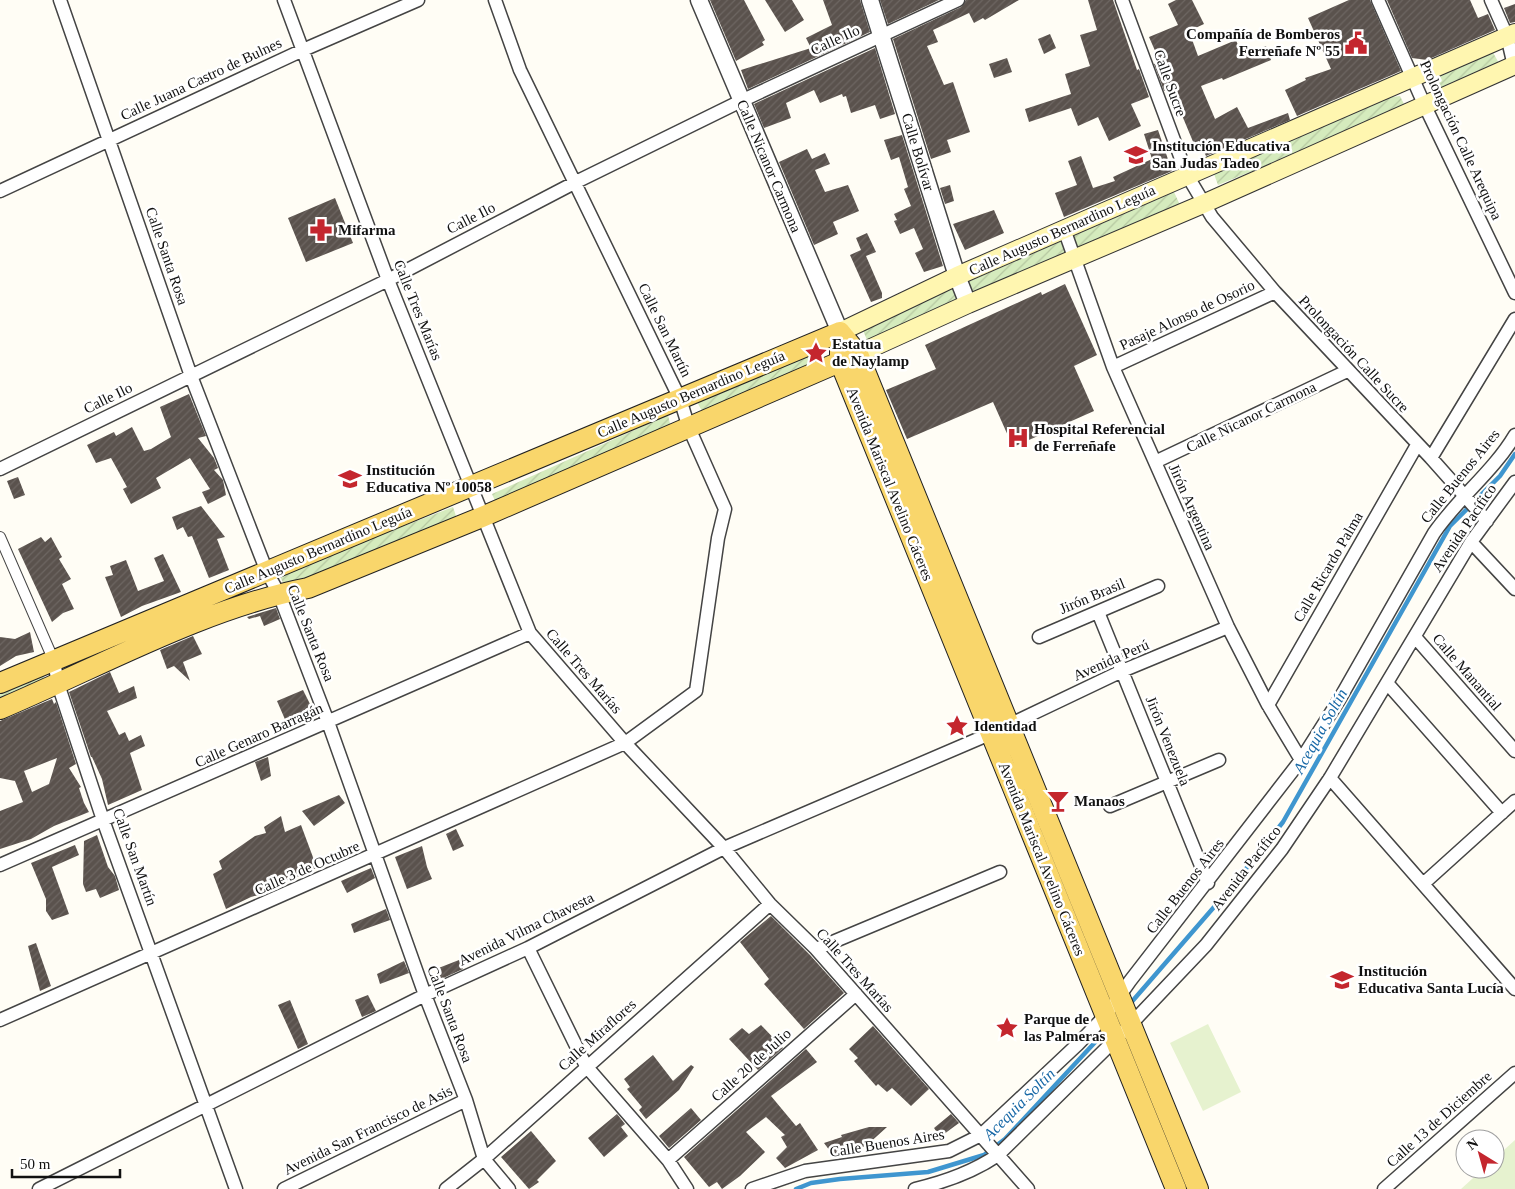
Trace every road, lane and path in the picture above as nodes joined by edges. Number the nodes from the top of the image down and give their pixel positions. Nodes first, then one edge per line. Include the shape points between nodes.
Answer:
1 (60, 0) edge
2 (284, 0) edge
3 (418, 0) edge
4 (495, 0) edge
5 (699, 0) edge
6 (870, 0) edge
7 (958, 0) edge
8 (1122, 0) edge
9 (1378, 0) edge
10 (1491, 0) edge
11 (1511, 34) edge
12 (882, 36) junction
13 (303, 50) junction
14 (1514, 66) edge
15 (1413, 76) junction
16 (741, 101) junction
17 (1424, 104) junction
18 (109, 139) junction
19 (1187, 175) junction
20 (576, 182) junction
21 (0, 191) edge
22 (1202, 204) junction
23 (1064, 229) junction
24 (1075, 259) junction
25 (957, 276) junction
26 (388, 280) junction
27 (1275, 292) junction
28 (1515, 293) edge
29 (968, 304) junction
30 (1515, 319) edge
31 (840, 332) junction
32 (849, 358) junction
33 (1113, 367) junction
34 (1347, 371) junction
35 (191, 376) junction
36 (680, 399) junction
37 (689, 428) junction
38 (1515, 435) edge
39 (1417, 445) junction
40 (1431, 458) junction
41 (1155, 462) junction
42 (0, 469) edge
43 (1515, 482) edge
44 (472, 486) junction
45 (1466, 498) junction
46 (482, 517) junction
47 (1487, 521) junction
48 (0, 537) edge
49 (1472, 542) junction
50 (267, 572) junction
51 (1158, 586) dead end
52 (1515, 589) edge
53 (280, 594) junction
54 (1098, 612) junction
55 (1228, 627) junction
56 (530, 633) junction
57 (1039, 636) dead end
58 (1415, 637) junction
59 (54, 661) junction
60 (1122, 671) junction
61 (0, 683) edge
62 (1387, 683) junction
63 (58, 684) junction
64 (1268, 705) junction
65 (0, 709) edge
66 (328, 722) junction
67 (1000, 728) junction
68 (625, 743) junction
69 (1515, 751) edge
70 (1219, 760) dead end
71 (1301, 760) junction
72 (1330, 778) junction
73 (1168, 782) junction
74 (1515, 801) edge
75 (1110, 806) dead end
76 (1502, 812) junction
77 (103, 820) junction
78 (724, 848) junction
79 (375, 856) junction
80 (0, 865) edge
81 (1000, 872) dead end
82 (1208, 883) junction
83 (1423, 884) junction
84 (770, 904) junction
85 (528, 948) junction
86 (816, 949) junction
87 (153, 953) junction
88 (1515, 989) edge
89 (856, 994) junction
90 (424, 995) junction
91 (1120, 998) junction
92 (1106, 1015) junction
93 (0, 1020) edge
94 (1131, 1024) junction
95 (1116, 1039) junction
96 (586, 1066) junction
97 (1515, 1073) edge
98 (466, 1100) junction
99 (207, 1105) junction
100 (984, 1138) junction
101 (997, 1153) junction
102 (484, 1159) junction
103 (668, 1160) junction
104 (301, 1185) edge
105 (38, 1189) edge
106 (236, 1189) edge
107 (284, 1189) edge
108 (446, 1189) edge
109 (509, 1189) edge
110 (687, 1189) edge
111 (752, 1189) edge
112 (915, 1189) edge
113 (1028, 1189) edge
114 (1176, 1189) edge
115 (1198, 1189) edge
116 (1384, 1189) edge

1 - 18 street, Calle Santa Rosa
2 - 13 street, Calle Tres Marías
3 - 13 street, Calle Juana Castro de Bulnes
4 - 20 street, Calle San Martín via 520,70
5 - 16 street, Calle Nicanor Carmona
6 - 12 street, Calle Bolívar
7 - 12 street, Calle Ilo
8 - 19 street, Calle Sucre
9 - 15 street, Prolongación Calle Arequipa
10 - 11 street
11 - 14 street
11 - 15 main road, Calle Augusto Bernardino Leguía
12 - 16 street, Calle Ilo
12 - 25 street, Calle Bolívar
13 - 18 street, Calle Juana Castro de Bulnes
13 - 26 street, Calle Tres Marías
14 - 17 main road, Calle Augusto Bernardino Leguía
15 - 17 street, Prolongación Calle Arequipa
15 - 19 main road, Calle Augusto Bernardino Leguía
16 - 20 street, Calle Ilo
16 - 31 street, Calle Nicanor Carmona
17 - 22 main road, Calle Augusto Bernardino Leguía
17 - 28 street, Prolongación Calle Arequipa
18 - 21 street, Calle Juana Castro de Bulnes
18 - 35 street, Calle Santa Rosa
19 - 22 street, Calle Sucre
19 - 23 main road, Calle Augusto Bernardino Leguía
20 - 26 street, Calle Ilo
20 - 36 street, Calle San Martín
22 - 24 main road, Calle Augusto Bernardino Leguía
22 - 27 street, Prolongación Calle Sucre
23 - 24 street, Jirón Argentina
23 - 25 main road, Calle Augusto Bernardino Leguía
24 - 29 main road, Calle Augusto Bernardino Leguía
24 - 33 street, Jirón Argentina
25 - 29 street, Calle Bolívar
25 - 31 main road, Calle Augusto Bernardino Leguía
26 - 35 street, Calle Ilo
26 - 44 street, Calle Tres Marías
27 - 33 street, Pasaje Alonso de Osorio
27 - 34 street, Prolongación Calle Sucre
29 - 32 main road, Calle Augusto Bernardino Leguía
30 - 40 street
31 - 32 main road, Avenida Mariscal Avelino Cáceres
31 - 36 main road, Calle Augusto Bernardino Leguía
32 - 37 main road, Calle Augusto Bernardino Leguía
32 - 67 main road, Avenida Mariscal Avelino Cáceres
33 - 41 street, Jirón Argentina
34 - 39 street, Prolongación Calle Sucre
34 - 41 street, Calle Nicanor Carmona
35 - 42 street, Calle Ilo
35 - 50 street, Calle Santa Rosa
36 - 37 street, Calle San Martín
36 - 44 main road, Calle Augusto Bernardino Leguía
37 - 46 main road, Calle Augusto Bernardino Leguía
37 - 68 street, Calle San Martín via 725,509 696,691
38 - 45 street, Calle Buenos Aires
39 - 40 street, Prolongación Calle Sucre
39 - 64 street, Calle Ricardo Palma
40 - 45 street, Prolongación Calle Sucre
41 - 55 street, Jirón Argentina
43 - 47 street, Avenida Pacífico
44 - 46 street, Calle Tres Marías
44 - 50 main road, Calle Augusto Bernardino Leguía
45 - 47 street, Prolongación Calle Sucre
45 - 71 street, Calle Buenos Aires via 1450,510 1434,533
46 - 53 main road, Calle Augusto Bernardino Leguía via 308,588
46 - 56 street, Calle Tres Marías
47 - 49 street, Avenida Pacífico
48 - 59 street, Calle San Martín
49 - 52 street
49 - 58 street, Avenida Pacífico
50 - 53 street, Calle Santa Rosa
50 - 59 main road, Calle Augusto Bernardino Leguía
51 - 54 street, Jirón Brasil
53 - 63 main road, Calle Augusto Bernardino Leguía via 204,620
53 - 66 street, Calle Santa Rosa
54 - 57 street, Jirón Brasil
54 - 60 street, Jirón Venezuela
55 - 60 street, Avenida Perú
55 - 64 street, Jirón Argentina
56 - 66 street, Calle Genaro Barragán
56 - 68 street, Calle Tres Marías
58 - 62 street, Avenida Pacífico
58 - 69 street, Calle Manantial
59 - 61 main road, Calle Augusto Bernardino Leguía
59 - 63 street, Calle San Martín
60 - 67 street, Avenida Perú
60 - 73 street, Jirón Venezuela
62 - 72 street, Avenida Pacífico
62 - 76 street
63 - 65 main road, Calle Augusto Bernardino Leguía
63 - 77 street, Calle San Martín
64 - 71 street, Jirón Argentina
66 - 77 street, Calle Genaro Barragán
66 - 79 street, Calle Santa Rosa
67 - 78 street, Avenida Vilma Chavesta
67 - 91 main road, Avenida Mariscal Avelino Cáceres
67 - 92 main road, Avenida Mariscal Avelino Cáceres
68 - 78 street, Calle Tres Marías
68 - 79 street, Calle 3 de Octubre
70 - 73 street
71 - 82 street, Calle Buenos Aires
72 - 83 street
72 - 94 street, Avenida Pacífico via 1282,849 1206,945
73 - 75 street
73 - 82 street, Jirón Venezuela
74 - 76 street
76 - 83 street
77 - 80 street, Calle Genaro Barragán
77 - 87 street, Calle San Martín
78 - 84 street, Calle Tres Marías
78 - 85 street, Avenida Vilma Chavesta
79 - 87 street, Calle 3 de Octubre
79 - 90 street, Calle Santa Rosa
81 - 86 street
82 - 91 street, Calle Buenos Aires
83 - 88 street
84 - 86 street, Calle Tres Marías
84 - 96 street, Calle Miraflores
85 - 90 street, Avenida Vilma Chavesta
85 - 96 street
86 - 89 street, Calle Tres Marías
87 - 93 street, Calle 3 de Octubre
87 - 99 street, Calle San Martín
89 - 100 street, Calle Tres Marías
89 - 103 street, Calle 20 de Julio
90 - 98 street, Calle Santa Rosa
90 - 99 street, Avenida Vilma Chavesta
91 - 92 street, Calle Buenos Aires
91 - 94 main road, Avenida Mariscal Avelino Cáceres
92 - 95 main road, Avenida Mariscal Avelino Cáceres
92 - 100 street, Calle Buenos Aires
94 - 95 street, Avenida Pacífico
94 - 115 main road, Avenida Mariscal Avelino Cáceres
95 - 101 street, Avenida Pacífico
95 - 114 main road, Avenida Mariscal Avelino Cáceres
96 - 102 street, Calle Miraflores
96 - 103 street
97 - 116 street, Calle 13 de Diciembre
98 - 102 street, Calle Santa Rosa
98 - 104 street, Avenida San Francisco de Asis
99 - 105 street, Avenida Vilma Chavesta
99 - 106 street, Calle San Martín
100 - 101 street, Calle Tres Marías
100 - 111 street, Calle Buenos Aires via 949,1151 805,1171
101 - 112 street, Avenida Pacífico via 982,1166
101 - 113 street, Calle Tres Marías
102 - 108 street, Calle Miraflores
102 - 109 street, Calle Santa Rosa
103 - 110 street
104 - 107 street, Avenida San Francisco de Asis

